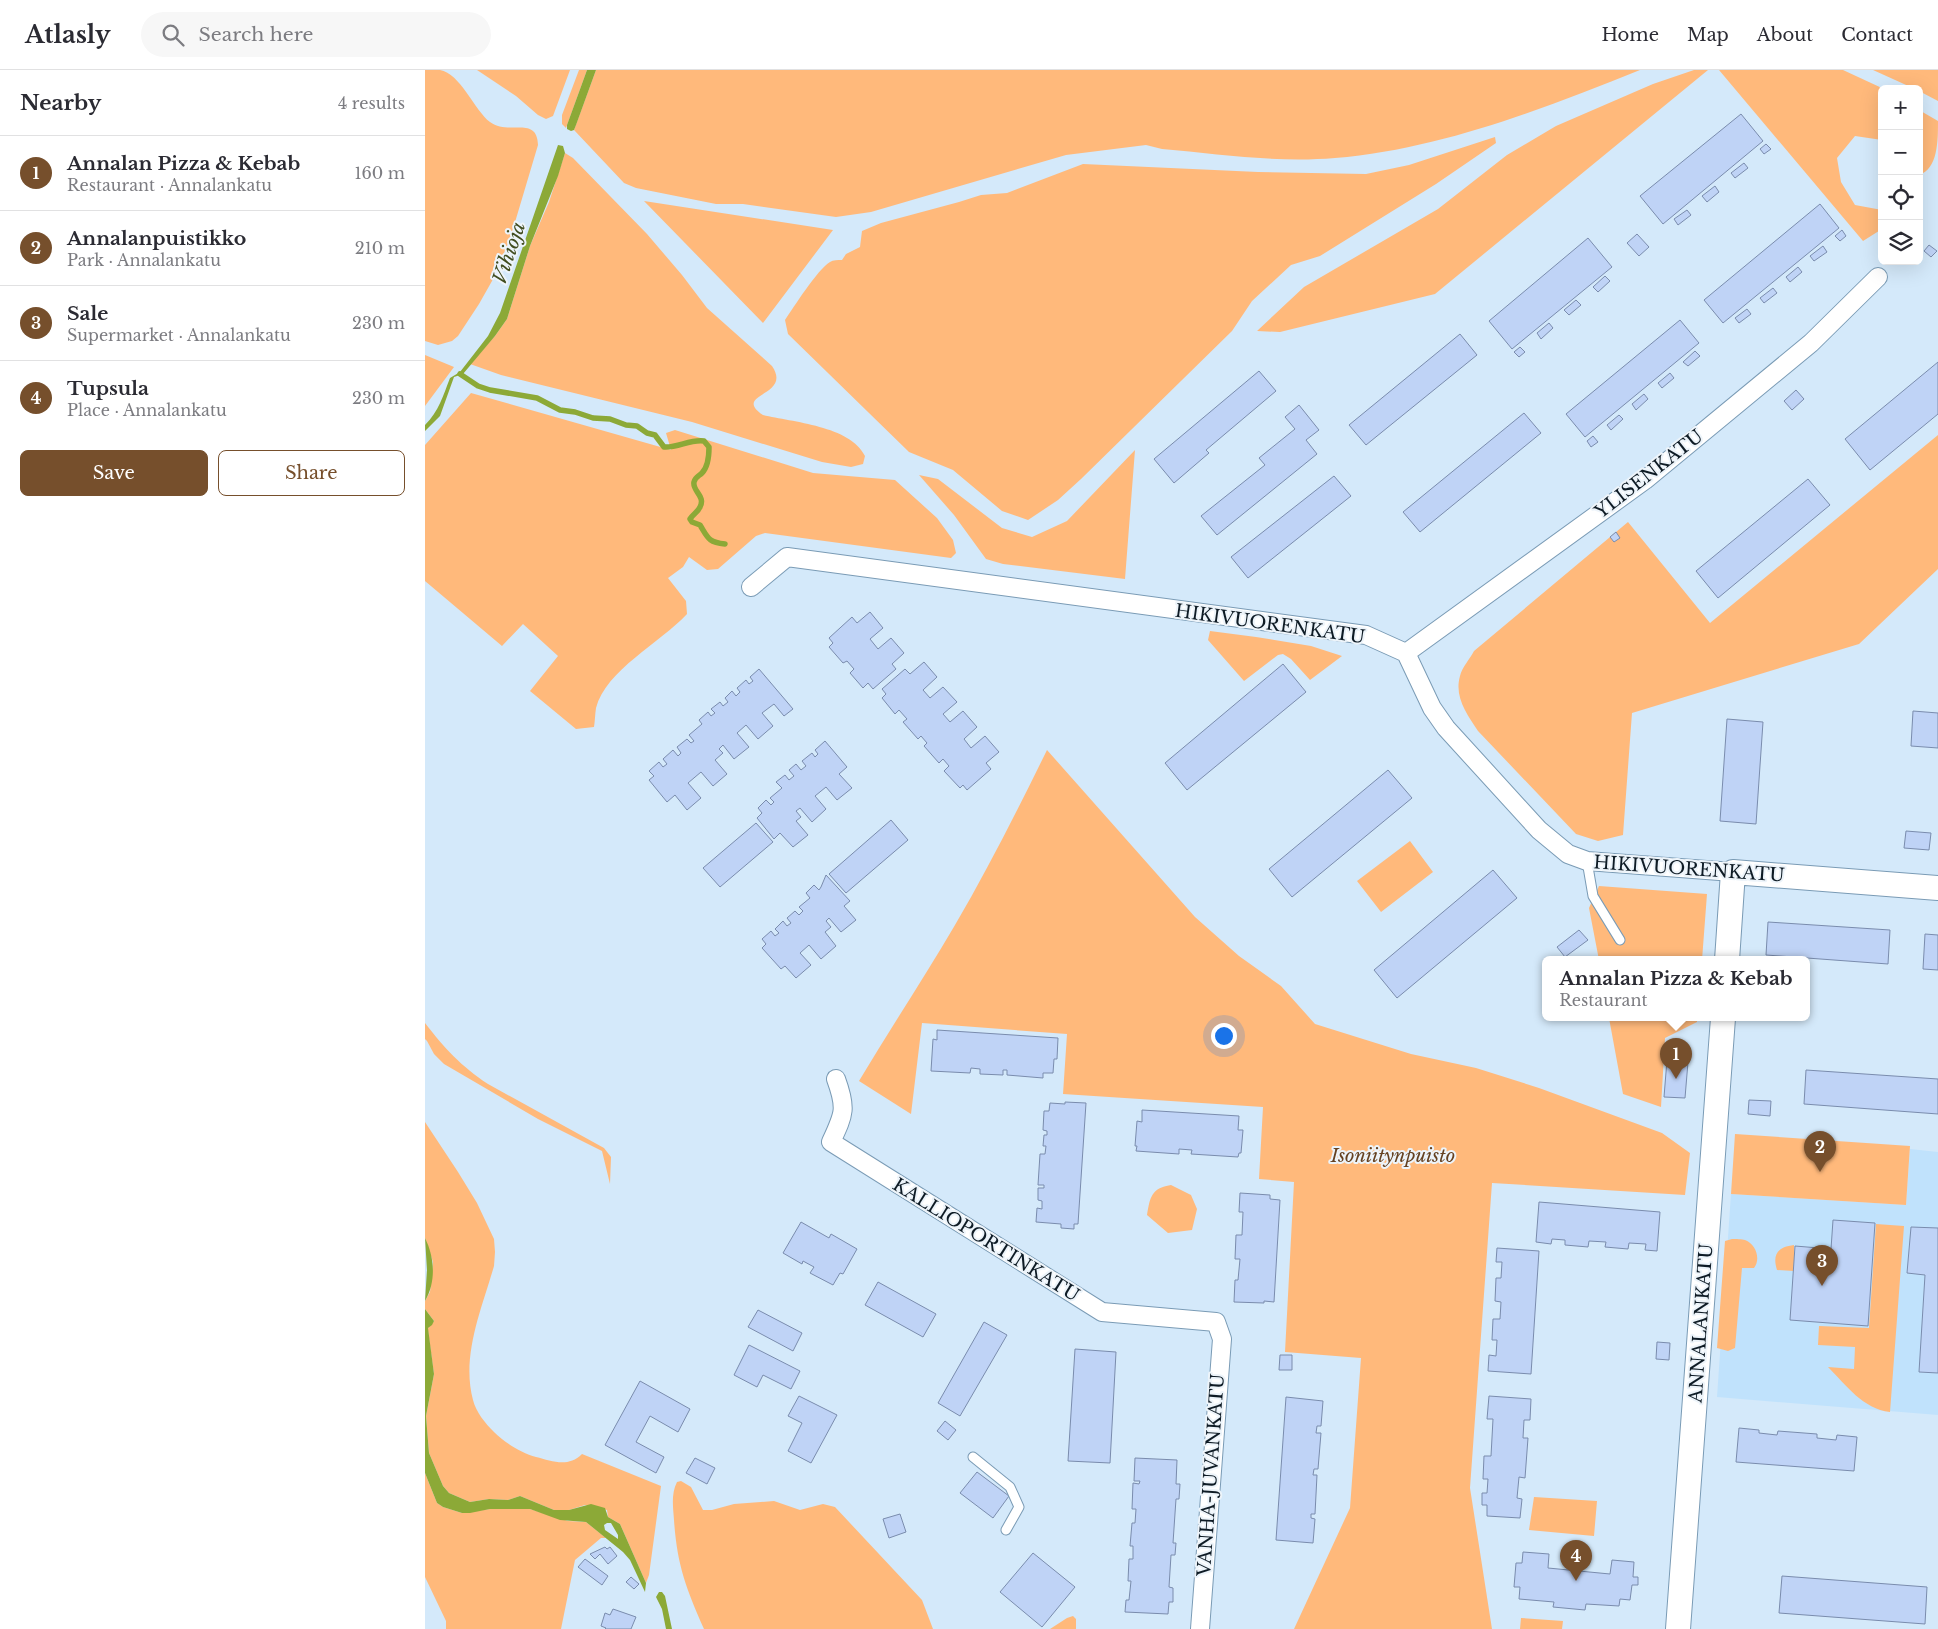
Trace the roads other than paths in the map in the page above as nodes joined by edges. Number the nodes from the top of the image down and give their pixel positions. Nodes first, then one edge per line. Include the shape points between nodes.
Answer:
1 (1877, 277) dead end
2 (751, 587) dead end
3 (1406, 653) junction
4 (1587, 861) junction
5 (1733, 872) junction
6 (1938, 888) edge
7 (1620, 940) dead end
8 (1727, 956) edge
9 (1723, 1021) edge
10 (836, 1079) dead end
11 (1216, 1322) joint
12 (973, 1457) dead end
13 (1006, 1530) dead end
14 (1199, 1629) edge
15 (1678, 1629) edge

1 - 3 street, YLISENKATU via 1811,343 1645,480
2 - 3 street, HIKIVUORENKATU via 787,557 1365,636
3 - 4 street, HIKIVUORENKATU via 1445,728 1539,830 1568,854
4 - 5 street, HIKIVUORENKATU
4 - 7 lane via 1593,896
5 - 6 street, HIKIVUORENKATU
5 - 8 street
9 - 15 street, ANNALANKATU
10 - 11 street, KALLIOPORTINKATU via 843,1098 842,1118 831,1142 1102,1312
11 - 14 street, VANHA-JUVANKATU via 1221,1339
12 - 13 lane via 1010,1487 1019,1507

